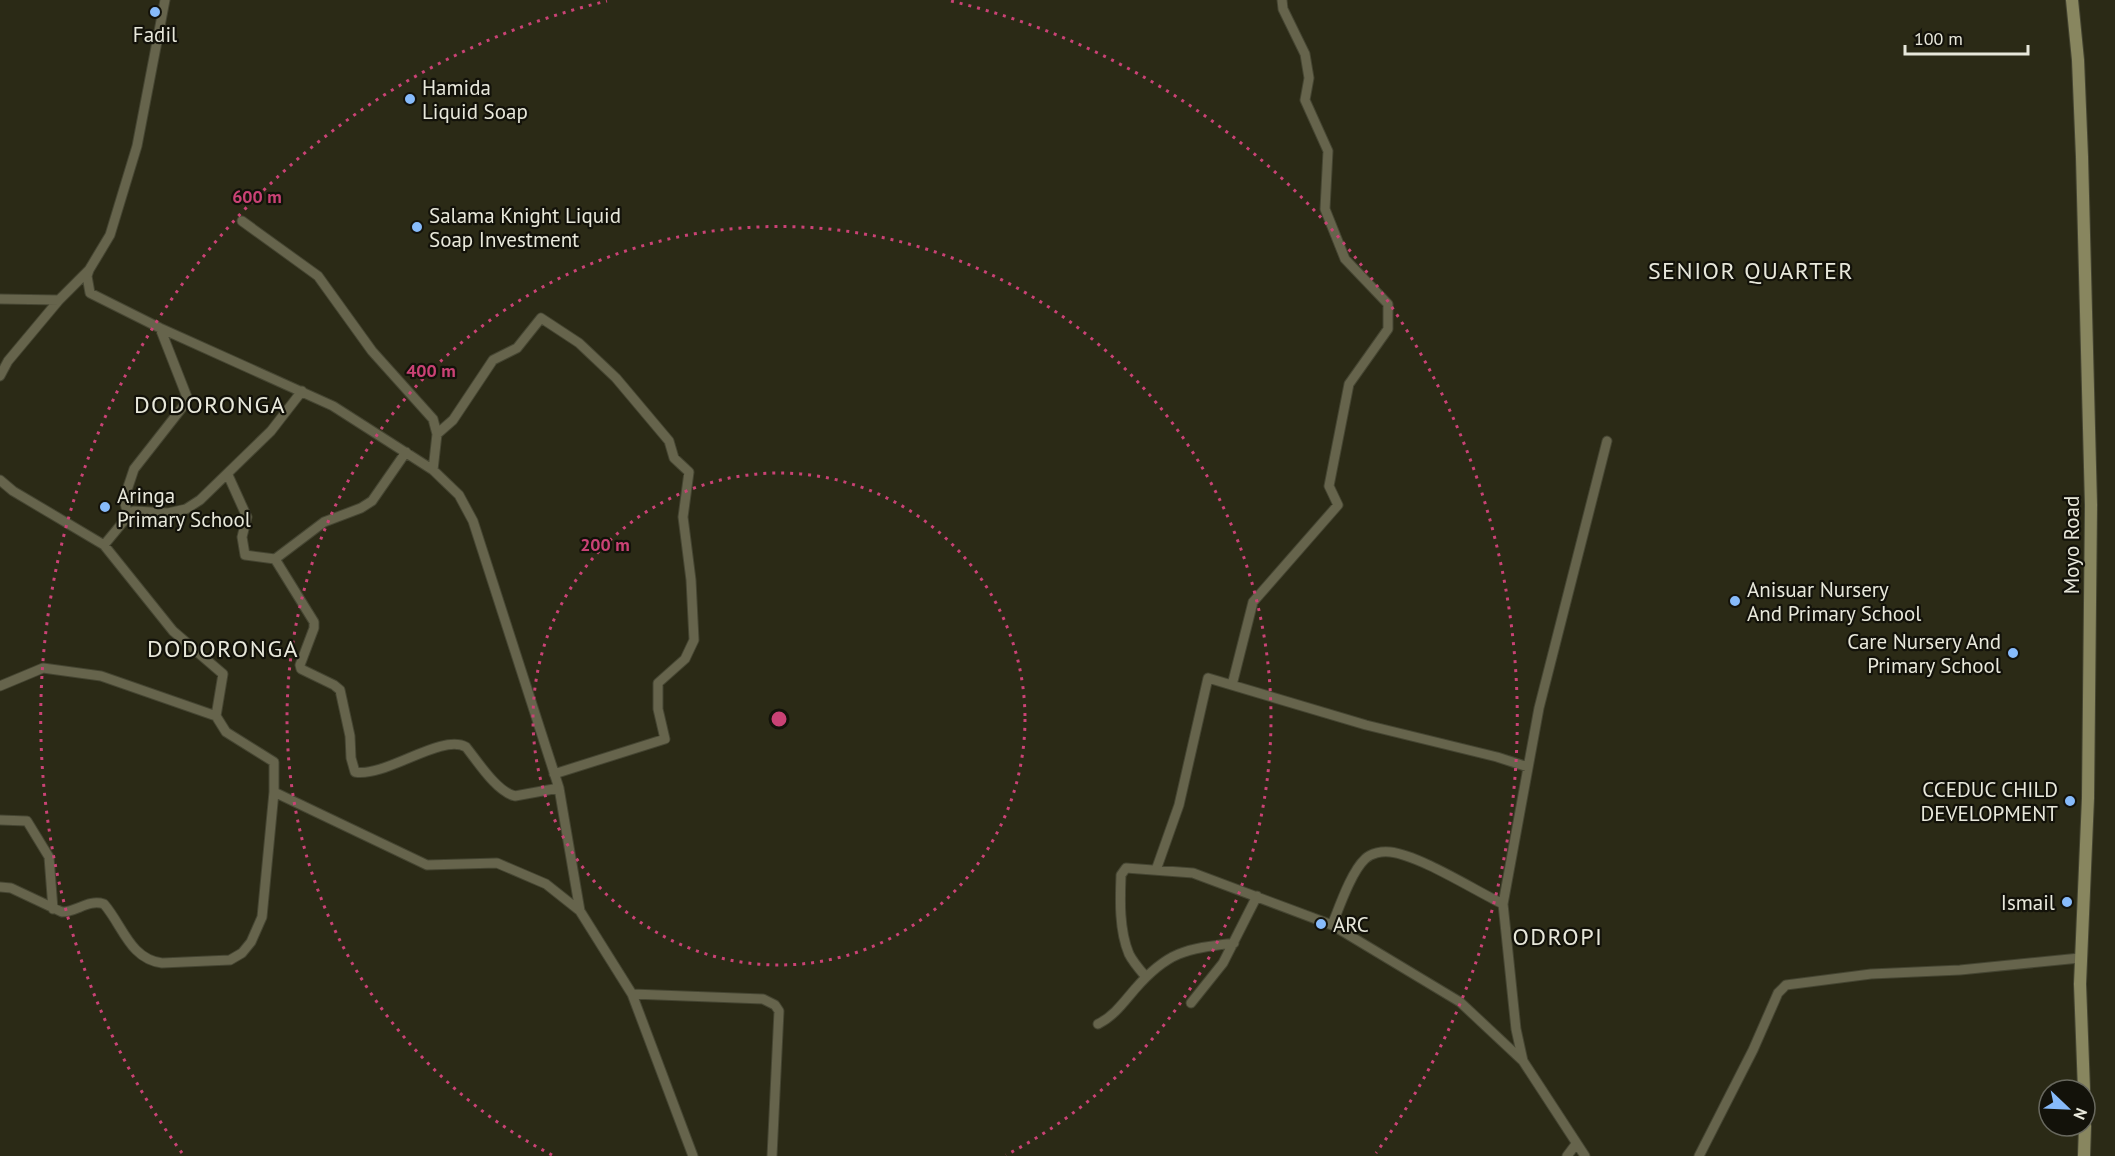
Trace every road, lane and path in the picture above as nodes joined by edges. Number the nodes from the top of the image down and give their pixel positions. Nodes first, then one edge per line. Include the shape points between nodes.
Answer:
1 (165, 0) edge
2 (1282, 0) edge
3 (2072, 0) edge
4 (242, 221) dead end
5 (89, 270) junction
6 (90, 293) junction
7 (62, 297) junction
8 (0, 299) edge
9 (160, 328) junction
10 (0, 376) edge
11 (302, 391) junction
12 (437, 434) junction
13 (1607, 441) dead end
14 (406, 452) junction
15 (433, 470) junction
16 (228, 475) junction
17 (0, 480) edge
18 (128, 516) junction
19 (104, 545) junction
20 (275, 559) junction
21 (1232, 685) junction
22 (0, 686) edge
23 (216, 716) junction
24 (1528, 767) junction
25 (554, 774) junction
26 (559, 788) junction
27 (274, 792) junction
28 (0, 820) edge
29 (1156, 870) junction
30 (0, 887) edge
31 (1257, 896) junction
32 (1503, 904) junction
33 (52, 909) junction
34 (580, 911) junction
35 (1332, 925) junction
36 (1234, 943) junction
37 (2080, 958) junction
38 (1146, 977) junction
39 (632, 994) junction
40 (1191, 1003) dead end
41 (1098, 1024) dead end
42 (1523, 1060) junction
43 (2084, 1078) edge
44 (2085, 1138) edge
45 (1576, 1144) junction
46 (693, 1156) edge
47 (772, 1156) edge
48 (1567, 1156) edge
49 (1585, 1156) edge
50 (1699, 1156) edge
51 (2084, 1156) edge

1 - 5 street via 137,146 110,235
2 - 21 street via 1305,54 1309,78 1305,100 1328,151 1325,209 1345,259 1388,304 1388,329 1349,384 1329,486 1338,506 1253,602
3 - 37 main road, Moyo Road via 2082,146 2091,505 2088,798
4 - 12 street via 318,276 372,351 433,420
5 - 6 street
5 - 7 street
6 - 7 street
6 - 9 street
7 - 8 street
7 - 10 street
9 - 11 street
9 - 18 street via 187,397 186,404 134,469 124,499
11 - 14 street
11 - 16 street via 271,431
12 - 15 street
12 - 25 street via 453,420 493,360 517,348 541,318 579,343 616,378 669,441 674,458 689,472 682,517 694,640 685,659 658,683 664,739
13 - 24 street via 1539,708
14 - 15 street
14 - 20 street via 372,501 324,522
15 - 25 street via 459,495 473,521
16 - 18 street via 186,509 168,513 134,511
16 - 20 street via 247,517 242,537 245,555
17 - 19 street
18 - 19 street
19 - 23 street via 173,631 223,674
20 - 26 street via 313,616 314,628 301,669 340,690 354,771 377,770 435,748 461,744 509,795
21 - 24 street
21 - 29 street via 1208,678 1179,804
22 - 23 street via 43,668 90,674
23 - 27 street via 226,732 274,762
24 - 32 street
25 - 26 street
26 - 34 street
27 - 33 street via 262,917 250,942 231,960 153,962 136,952 104,904 94,902 70,912
27 - 34 street via 428,865 497,863 546,884
28 - 33 street via 27,821 35,833 49,857
29 - 31 street via 1193,873
29 - 38 street via 1126,868 1121,875 1120,905 1126,944
30 - 33 street via 11,888
31 - 35 street
31 - 36 street
32 - 35 street via 1398,853 1379,853 1365,859 1357,870
32 - 42 street via 1516,1029
34 - 39 street
35 - 42 street via 1460,1002
36 - 38 street via 1181,951
36 - 40 street
37 - 43 main road, Moyo Road
37 - 50 street via 1871,974 1785,985
38 - 41 street via 1111,1018
39 - 46 street
39 - 47 street via 763,999 776,1005 779,1011
42 - 45 street
44 - 51 main road
45 - 48 street
45 - 49 street

